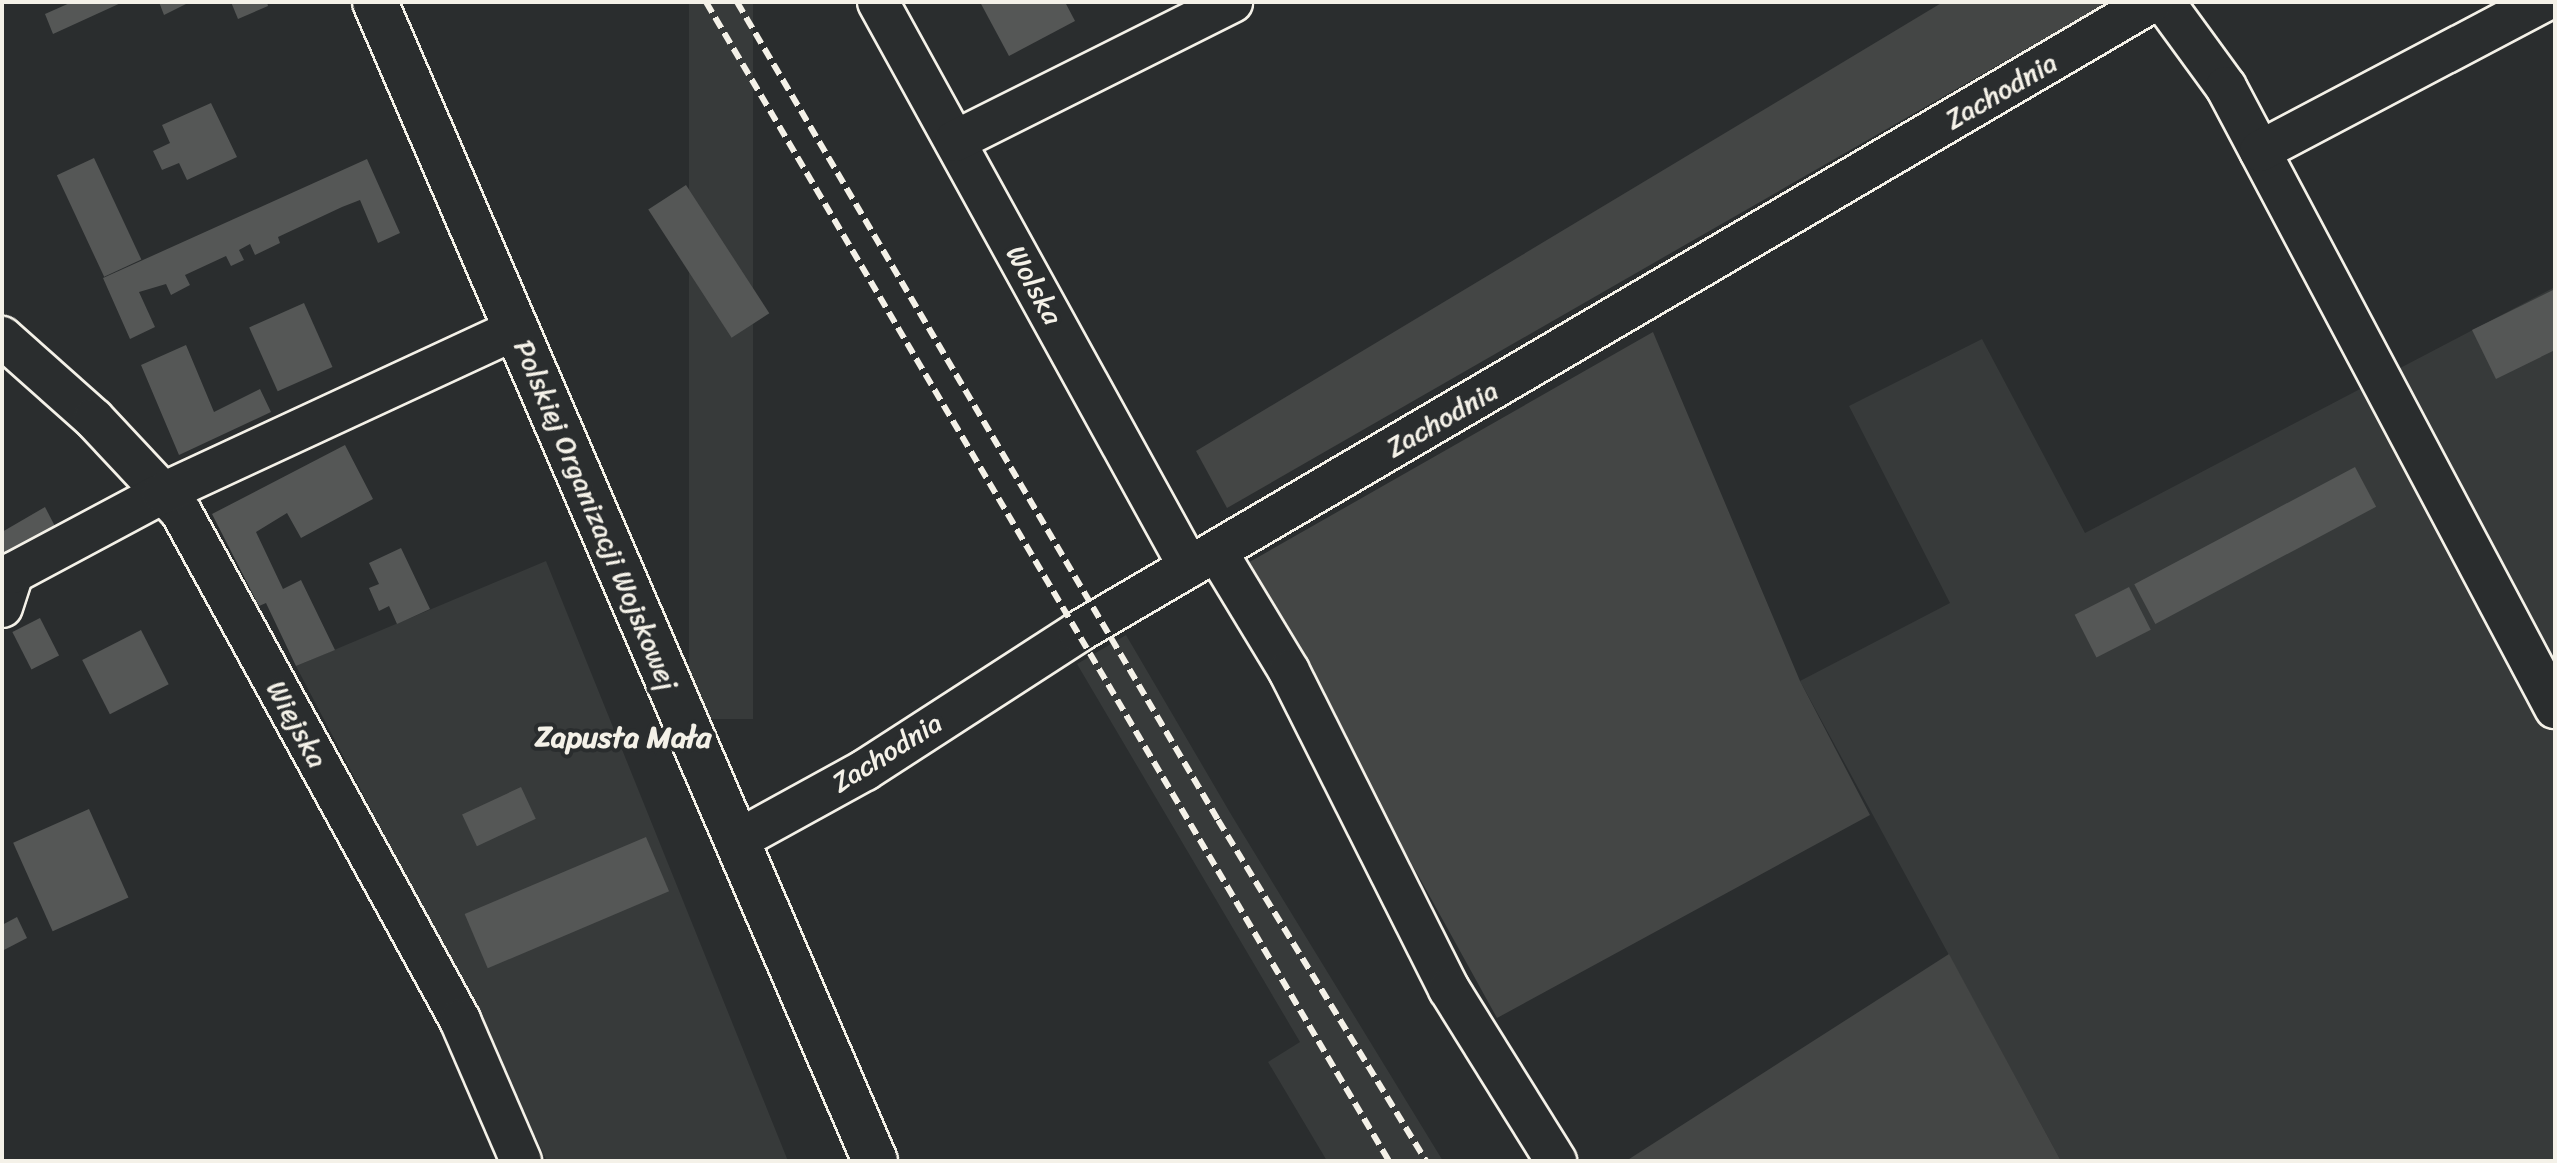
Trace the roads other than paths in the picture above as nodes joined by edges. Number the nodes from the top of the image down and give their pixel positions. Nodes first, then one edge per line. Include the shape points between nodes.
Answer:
1 (375, 2) edge
2 (878, 2) edge
3 (1232, 2) edge
4 (2152, 2) edge
5 (2164, 2) edge
6 (2543, 2) edge
7 (955, 141) junction
8 (2260, 151) junction
9 (516, 329) junction
10 (2, 337) edge
11 (163, 493) junction
12 (1203, 560) junction
13 (2, 607) edge
14 (2555, 708) edge
15 (736, 841) junction
16 (521, 1161) edge
17 (875, 1161) edge
18 (1556, 1161) edge

1 - 9 main road, Polskiej Organizacji Wojskowej
2 - 7 street, Wolska
3 - 7 street
4 - 12 street, Zachodnia
5 - 8 street via 2226,87
6 - 8 street
7 - 12 street, Wolska
8 - 14 street
9 - 11 street
9 - 15 main road, Polskiej Organizacji Wojskowej
10 - 11 street, Wiejska via 94,419
11 - 13 street via 13,573
11 - 16 street, Wiejska via 181,512 460,1020
12 - 15 street, Zachodnia via 865,770
12 - 18 street, Wolska via 1289,671 1449,989
15 - 17 main road, Polskiej Organizacji Wojskowej

